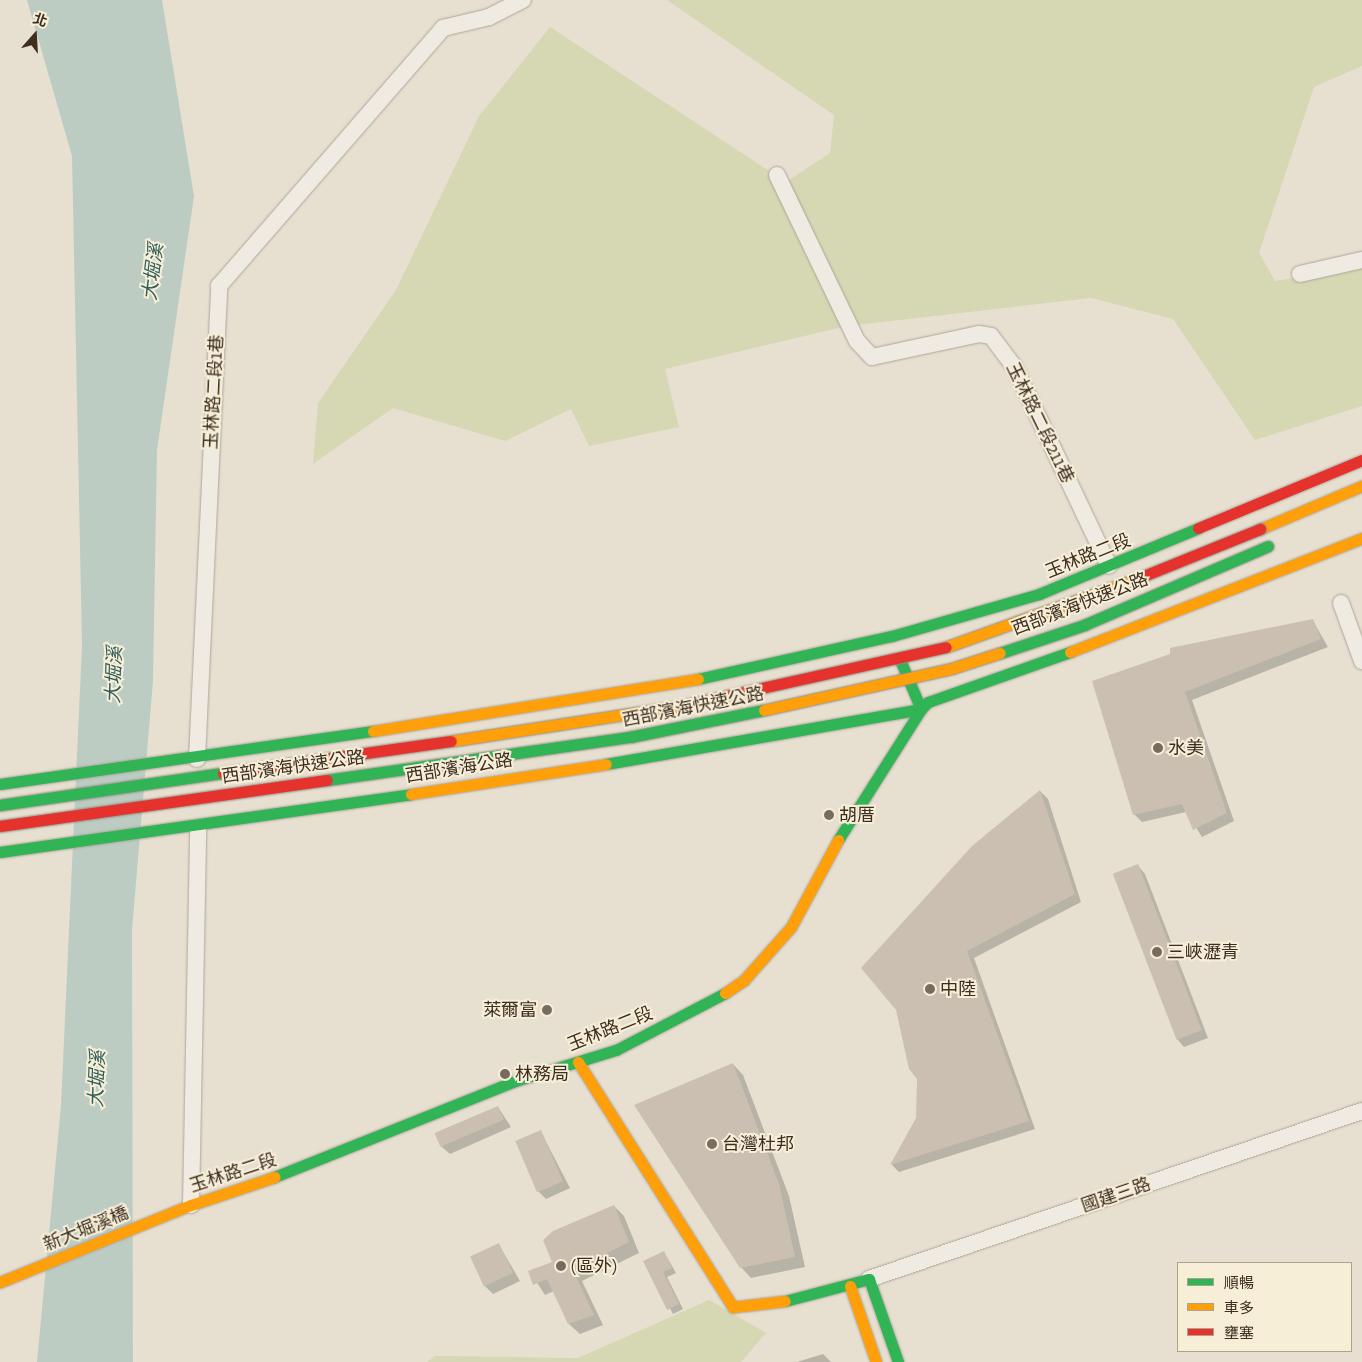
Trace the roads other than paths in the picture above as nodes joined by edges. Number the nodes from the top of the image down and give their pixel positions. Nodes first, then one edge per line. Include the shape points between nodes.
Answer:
1 (523, 0) edge
2 (778, 175) dead end
3 (1362, 260) edge
4 (1300, 274) dead end
5 (1362, 460) edge
6 (1362, 486) edge
7 (1362, 538) edge
8 (1285, 539) dead end
9 (1109, 566) junction
10 (1342, 603) dead end
11 (892, 636) junction
12 (1362, 661) edge
13 (921, 709) junction
14 (197, 759) junction
15 (0, 784) edge
16 (0, 805) edge
17 (0, 826) edge
18 (198, 827) junction
19 (0, 852) edge
20 (578, 1062) junction
21 (1362, 1111) edge
22 (184, 1207) junction
23 (869, 1279) junction
24 (3, 1281) edge
25 (850, 1286) junction
26 (876, 1362) edge
27 (898, 1362) edge

1 - 14 street, 玉林路二段1巷 via 489,17 443,28 219,286
2 - 9 street, 玉林路二段211巷 via 857,341 872,357 979,334 991,336 1014,366
3 - 4 street
5 - 9 main road, 玉林路二段
6 - 16 main road, 西部濱海快速公路, bridge via 1072,605 949,646 808,681 628,716
7 - 13 main road, 玉林路二段 via 1024,670 928,702
8 - 17 main road, 西部濱海快速公路, bridge via 1084,625 953,668 815,700 630,737
9 - 11 main road, 玉林路二段 via 1038,594
10 - 12 street
11 - 13 main road
11 - 14 main road via 708,677
13 - 18 main road, 西部濱海公路 via 722,746
13 - 20 main road, 玉林路二段 via 856,808 792,927 744,980 707,1006 616,1050
14 - 15 main road
18 - 19 main road, 西部濱海公路
18 - 22 street
20 - 22 main road, 玉林路二段 via 515,1081 326,1160
20 - 25 main road via 733,1307 789,1300
21 - 23 street, 國建三路
22 - 24 main road, 新大堀溪橋
23 - 25 main road
23 - 27 main road
25 - 26 main road

